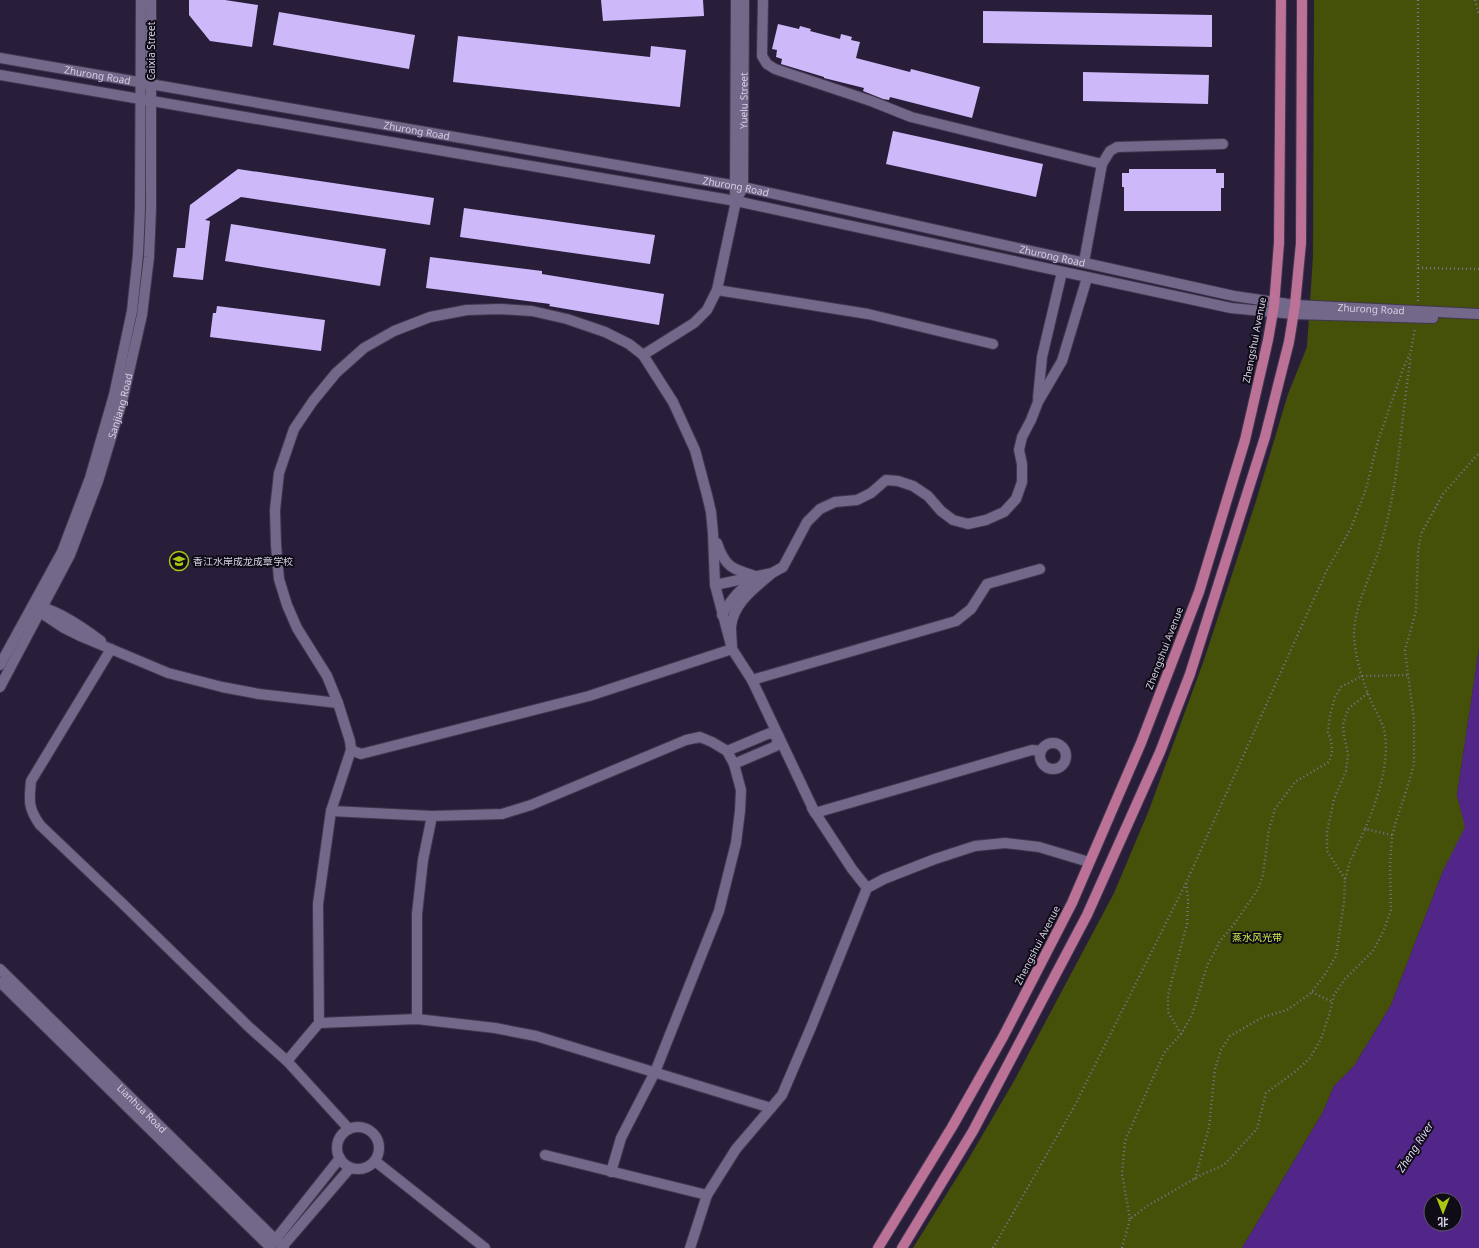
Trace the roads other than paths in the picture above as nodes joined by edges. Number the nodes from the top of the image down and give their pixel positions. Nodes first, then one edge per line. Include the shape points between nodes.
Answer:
1 (141, 0) edge
2 (151, 0) edge
3 (736, 0) edge
4 (744, 0) edge
5 (763, 0) edge
6 (1281, 0) edge
7 (1302, 0) edge
8 (0, 58) edge
9 (0, 75) edge
10 (140, 82) junction
11 (151, 84) junction
12 (140, 99) junction
13 (151, 101) junction
14 (1223, 144) dead end
15 (1102, 164) junction
16 (739, 186) junction
17 (736, 201) junction
18 (1084, 262) junction
19 (1062, 272) junction
20 (1087, 278) junction
21 (717, 290) junction
22 (1274, 307) junction
23 (1294, 310) junction
24 (1474, 317) edge
25 (993, 344) dead end
26 (643, 355) junction
27 (1038, 402) junction
28 (713, 533) junction
29 (1040, 569) dead end
30 (772, 573) junction
31 (757, 576) junction
32 (715, 585) junction
33 (38, 608) junction
34 (722, 615) junction
35 (111, 649) junction
36 (732, 649) junction
37 (0, 665) edge
38 (752, 680) junction
39 (0, 687) edge
40 (338, 703) junction
41 (775, 738) junction
42 (351, 750) junction
43 (727, 751) junction
44 (1041, 751) dead end
45 (734, 764) junction
46 (331, 811) junction
47 (815, 813) junction
48 (432, 816) junction
49 (1090, 862) junction
50 (867, 888) junction
51 (0, 969) edge
52 (0, 982) edge
53 (417, 1019) junction
54 (319, 1023) junction
55 (287, 1061) junction
56 (655, 1072) junction
57 (770, 1108) junction
58 (349, 1129) junction
59 (545, 1155) dead end
60 (340, 1158) junction
61 (375, 1161) junction
62 (350, 1168) junction
63 (611, 1172) junction
64 (707, 1195) junction
65 (275, 1246) edge
66 (485, 1248) edge
67 (690, 1248) edge
68 (878, 1248) edge
69 (902, 1248) edge

1 - 10 street, Caixia Street
2 - 11 street, Caixia Street
3 - 16 street
4 - 16 street, Yuelu Street
5 - 15 street via 762,56 775,70 871,101 911,117
6 - 22 main road, Zhengshui Avenue via 1279,243
7 - 23 main road via 1301,243
8 - 10 street, Zhurong Road
9 - 12 street, Zhurong Road
10 - 11 street, Zhurong Road
10 - 12 street, Caixia Street
11 - 13 street, Caixia Street
11 - 16 street, Zhurong Road
12 - 13 street, Zhurong Road
12 - 33 street, Sanjiang Road via 140,208 132,311 114,395 90,478
13 - 17 street, Zhurong Road
13 - 33 street, Sanjiang Road via 149,257 142,315 123,398 98,481 70,555
14 - 15 street via 1117,146 1110,151
15 - 18 street
16 - 17 street, Yuelu Street
16 - 18 street, Zhurong Road
17 - 19 street, Zhurong Road
17 - 21 street, Yuelu Street
18 - 22 street, Zhurong Road
19 - 20 street, Zhurong Road
19 - 27 street via 1042,357
20 - 22 street, Zhurong Road via 1230,308
20 - 27 street via 1062,361
21 - 25 street via 868,314
21 - 26 street, Yuelu Street via 707,310 694,323
22 - 23 street, Zhurong Road
22 - 49 main road, Zhengshui Avenue via 1245,440 1199,592 1141,742
23 - 24 street, Zhurong Road
23 - 69 main road via 1289,342 1265,437 1190,674 1160,752 1087,915 973,1131
26 - 28 street via 673,402 695,450 711,512
26 - 40 street via 629,344 605,332 566,319 532,311 468,310 430,317 394,331 364,348 336,373 294,429 279,473 275,510 279,579 287,605 297,628 327,676
27 - 30 street via 1019,450 1022,482 1016,499 1004,512 968,524 953,520 941,512 928,496 913,486 886,480 871,493 857,500 836,502 820,509 807,522 784,567
28 - 31 street via 721,556 729,566
28 - 32 street
29 - 38 street via 986,584 971,610 956,621
30 - 31 street
30 - 34 street via 752,581 743,588
30 - 36 street via 740,604 731,627
31 - 32 street
32 - 34 street
33 - 35 street via 64,628
33 - 37 street, Sanjiang Road
33 - 39 street, Sanjiang Road
34 - 36 street
35 - 40 street via 168,673 222,687
35 - 55 street via 31,781 29,797 32,813 40,825
36 - 38 street
36 - 42 street via 589,696 361,754
38 - 41 street
40 - 42 street
41 - 43 street
41 - 45 street
41 - 47 street via 792,777
42 - 46 street
43 - 45 street
43 - 48 street via 700,737 686,740 531,805 502,814
44 - 47 street via 1032,750
45 - 56 street via 740,790 740,811 736,843 719,911
46 - 48 street
46 - 54 street via 318,904
47 - 50 street
48 - 53 street via 423,860 417,914
49 - 50 street via 1040,847 1005,843 974,846 884,879
49 - 68 main road, Zhengshui Avenue via 1072,903 1003,1037
50 - 57 street via 782,1095
51 - 65 street, Lianhua Road
52 - 65 street, Lianhua Road
53 - 54 street
53 - 56 street via 536,1036
54 - 55 street
55 - 58 street
56 - 57 street
56 - 63 street via 622,1138
57 - 64 street via 736,1149
58 - 60 street via 339,1138 337,1152
58 - 61 street via 363,1128 374,1135 379,1148
59 - 63 street
60 - 62 street
60 - 65 street
61 - 62 street via 364,1169
61 - 66 street
62 - 65 street
63 - 64 street
64 - 67 street

